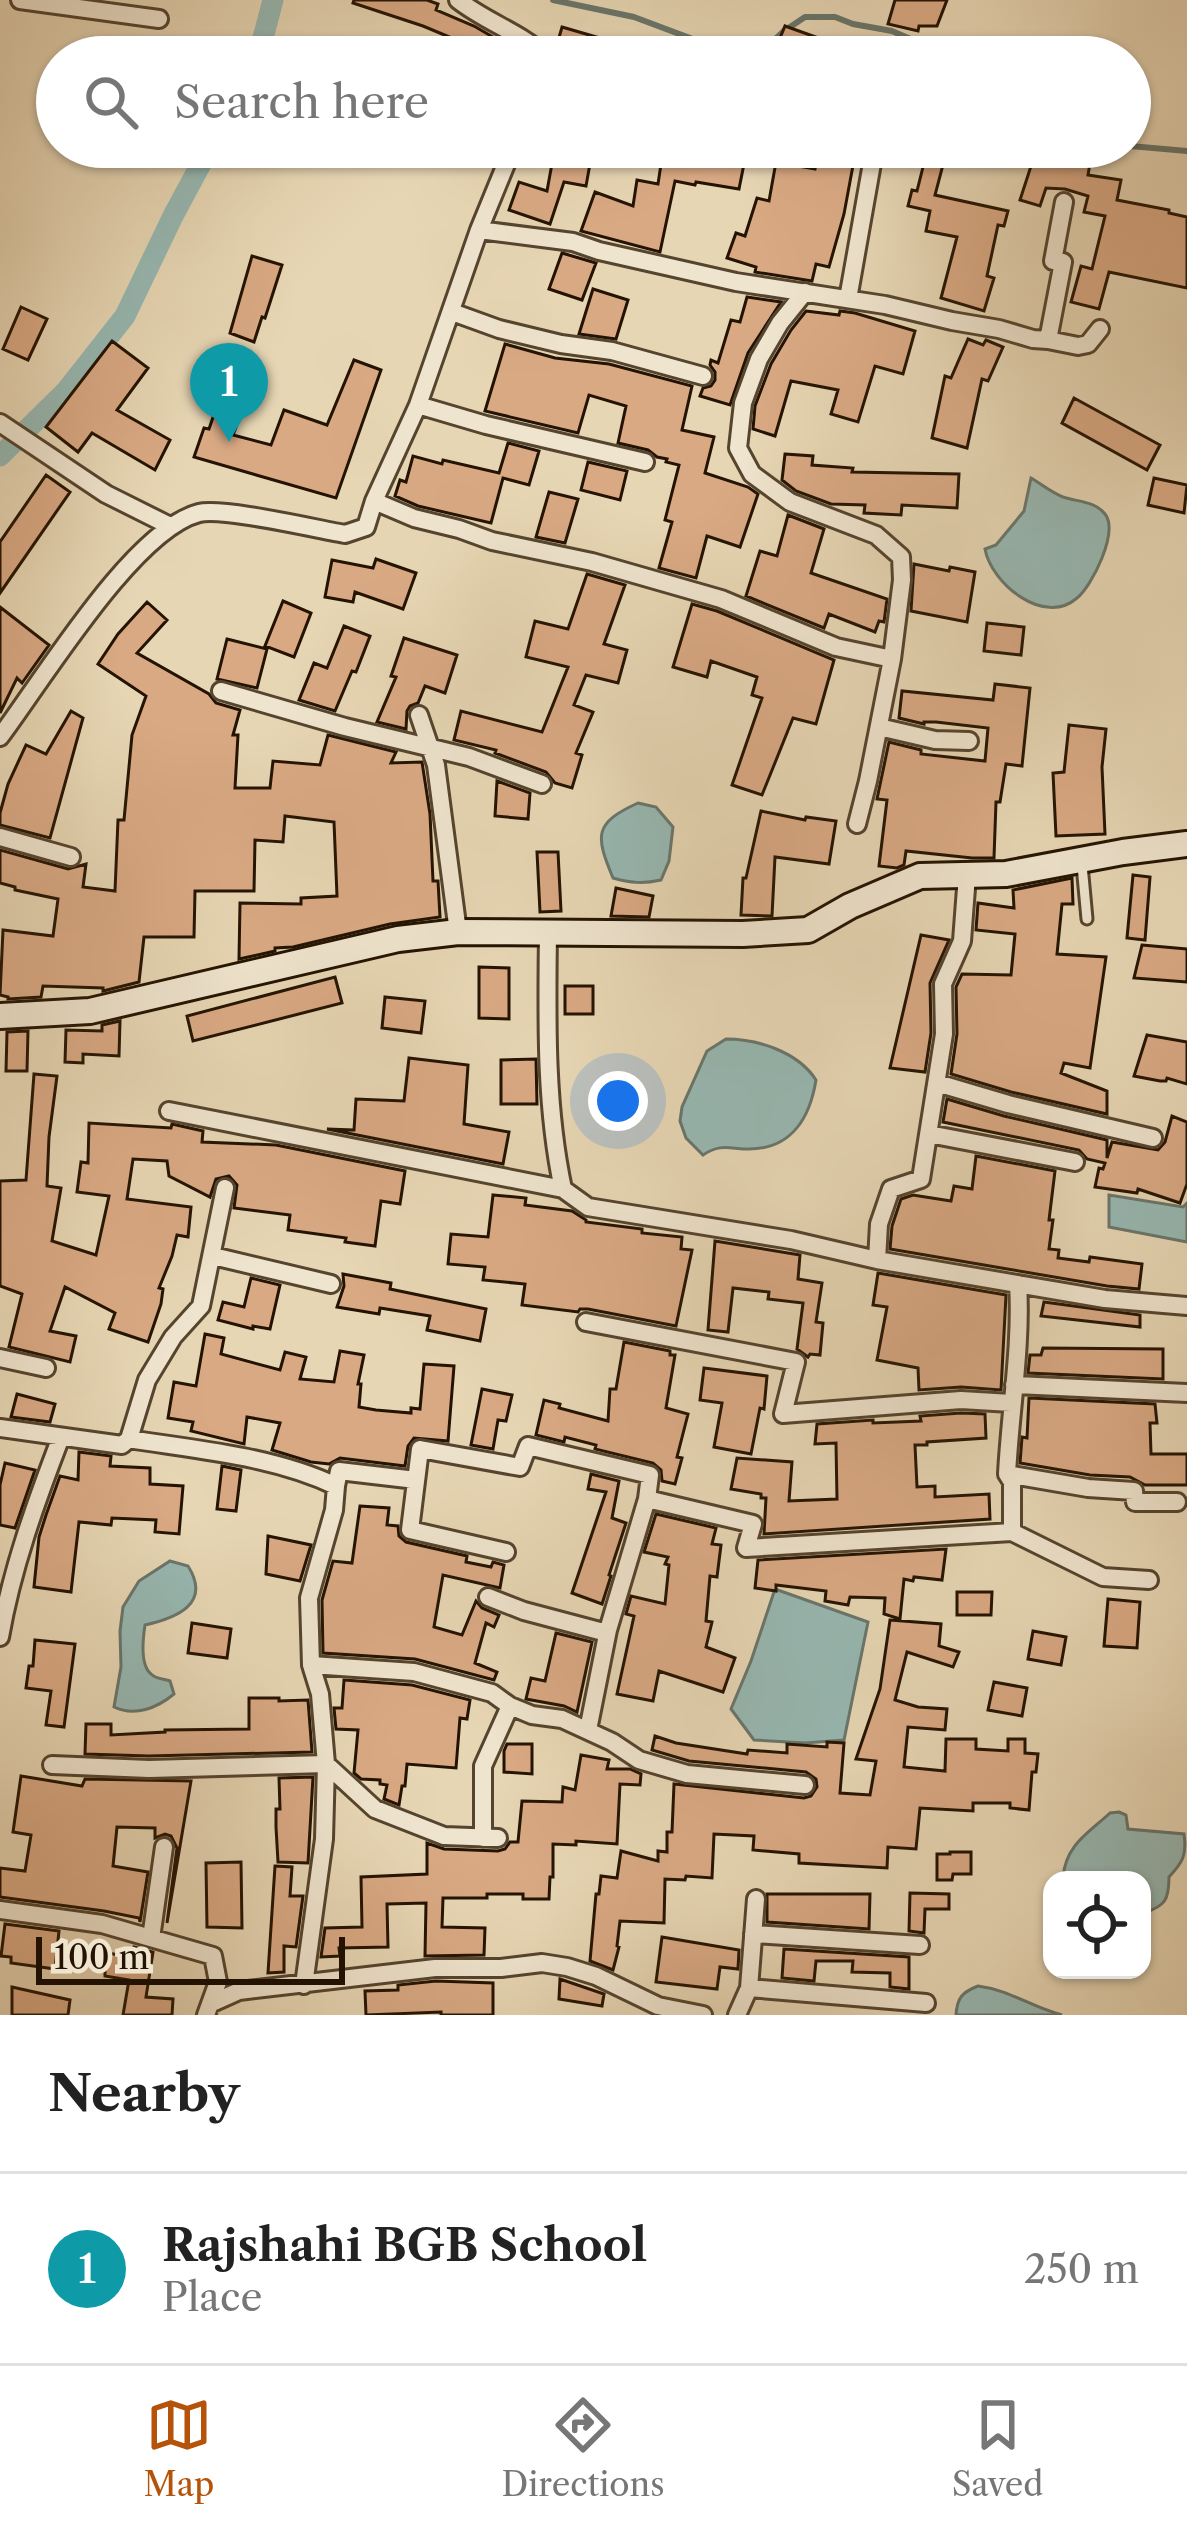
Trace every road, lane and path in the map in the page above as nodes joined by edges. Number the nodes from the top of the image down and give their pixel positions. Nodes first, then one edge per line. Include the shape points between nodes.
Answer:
1 (20, 0) edge
2 (458, 0) edge
3 (159, 19) dead end
4 (516, 36) edge
5 (504, 168) edge
6 (871, 168) edge
7 (1064, 202) dead end
8 (479, 230) junction
9 (805, 292) junction
10 (848, 299) junction
11 (452, 312) junction
12 (1100, 328) dead end
13 (1048, 340) junction
14 (703, 376) dead end
15 (418, 405) junction
16 (2, 423) edge
17 (645, 463) dead end
18 (374, 501) junction
19 (168, 525) junction
20 (892, 659) junction
21 (221, 691) dead end
22 (419, 715) dead end
23 (879, 727) junction
24 (0, 737) edge
25 (969, 741) dead end
26 (430, 748) junction
27 (542, 784) dead end
28 (857, 824) dead end
29 (0, 836) edge
30 (1187, 844) edge
31 (71, 856) dead end
32 (1082, 860) junction
33 (967, 874) junction
34 (1087, 919) dead end
35 (458, 932) junction
36 (548, 932) junction
37 (0, 1016) edge
38 (937, 1083) junction
39 (169, 1111) dead end
40 (929, 1134) junction
41 (1153, 1138) dead end
42 (1075, 1162) dead end
43 (225, 1188) dead end
44 (563, 1189) junction
45 (212, 1256) junction
46 (878, 1260) junction
47 (331, 1284) dead end
48 (1018, 1284) junction
49 (1187, 1306) edge
50 (586, 1322) dead end
51 (0, 1358) edge
52 (46, 1368) dead end
53 (1012, 1394) junction
54 (1187, 1394) edge
55 (0, 1428) edge
56 (61, 1437) junction
57 (129, 1439) junction
58 (1007, 1474) junction
59 (416, 1480) junction
60 (336, 1486) junction
61 (647, 1499) junction
62 (1177, 1502) dead end
63 (1012, 1532) junction
64 (506, 1552) dead end
65 (1150, 1580) dead end
66 (488, 1597) dead end
67 (607, 1633) junction
68 (0, 1637) edge
69 (311, 1665) junction
70 (510, 1706) junction
71 (588, 1730) junction
72 (326, 1764) junction
73 (52, 1766) dead end
74 (805, 1785) dead end
75 (164, 1847) dead end
76 (756, 1899) dead end
77 (0, 1910) edge
78 (753, 1934) junction
79 (151, 1938) junction
80 (920, 1946) dead end
81 (304, 1985) junction
82 (749, 1988) junction
83 (926, 2003) dead end
84 (208, 2010) edge
85 (703, 2015) edge
86 (737, 2015) edge

1 - 3 street
2 - 4 street
5 - 8 street
6 - 10 street
7 - 13 street via 1052,261 1064,262
8 - 9 street
8 - 11 street
9 - 10 street
9 - 20 street via 759,359 738,448 752,474 790,502 876,535 901,557
10 - 13 street
11 - 14 street
11 - 15 street
12 - 13 street via 1088,344
15 - 17 street
15 - 18 street
16 - 19 street via 106,494
18 - 19 street via 366,527 345,533 203,511
18 - 20 street via 492,541 721,599 836,647
19 - 24 street via 109,586
20 - 23 street
21 - 26 street
22 - 26 street
23 - 25 street
23 - 28 street
26 - 27 street
26 - 35 street
29 - 31 street
30 - 32 street
32 - 33 street
32 - 34 lane
33 - 36 street via 920,876 808,930
33 - 38 street via 962,941 943,984
35 - 36 street
35 - 37 street via 90,1011
36 - 44 street via 547,1027
38 - 40 street
38 - 41 street
39 - 44 street
40 - 42 street
40 - 46 street via 922,1178 891,1189
43 - 45 street
44 - 46 street via 588,1207
45 - 47 street
45 - 57 street via 201,1306 147,1380
46 - 48 street
48 - 49 street
48 - 53 street
50 - 53 street via 796,1362 783,1414
51 - 52 street
53 - 54 street
53 - 58 street
55 - 56 street
56 - 57 street via 122,1445
56 - 68 street
57 - 60 street via 303,1470
58 - 62 street via 1134,1491 1136,1502
58 - 63 street
59 - 60 street via 339,1471
59 - 61 street via 420,1449 520,1467 528,1446 650,1474
59 - 64 street via 410,1530
60 - 69 street via 308,1598
61 - 63 street via 753,1524 746,1548
61 - 67 street
63 - 65 street via 1103,1576
66 - 67 street
67 - 71 street
69 - 70 street via 414,1672
69 - 72 street
70 - 71 street
70 - 72 street via 483,1766 491,1838 444,1836 375,1809
71 - 74 street via 639,1760 687,1774
72 - 73 street
72 - 81 street
75 - 79 street
76 - 78 street
77 - 79 street
78 - 80 street
78 - 82 street
79 - 84 street via 212,1956 218,1982
81 - 84 street via 239,1991
81 - 85 street via 542,1963
82 - 83 street
82 - 86 street

